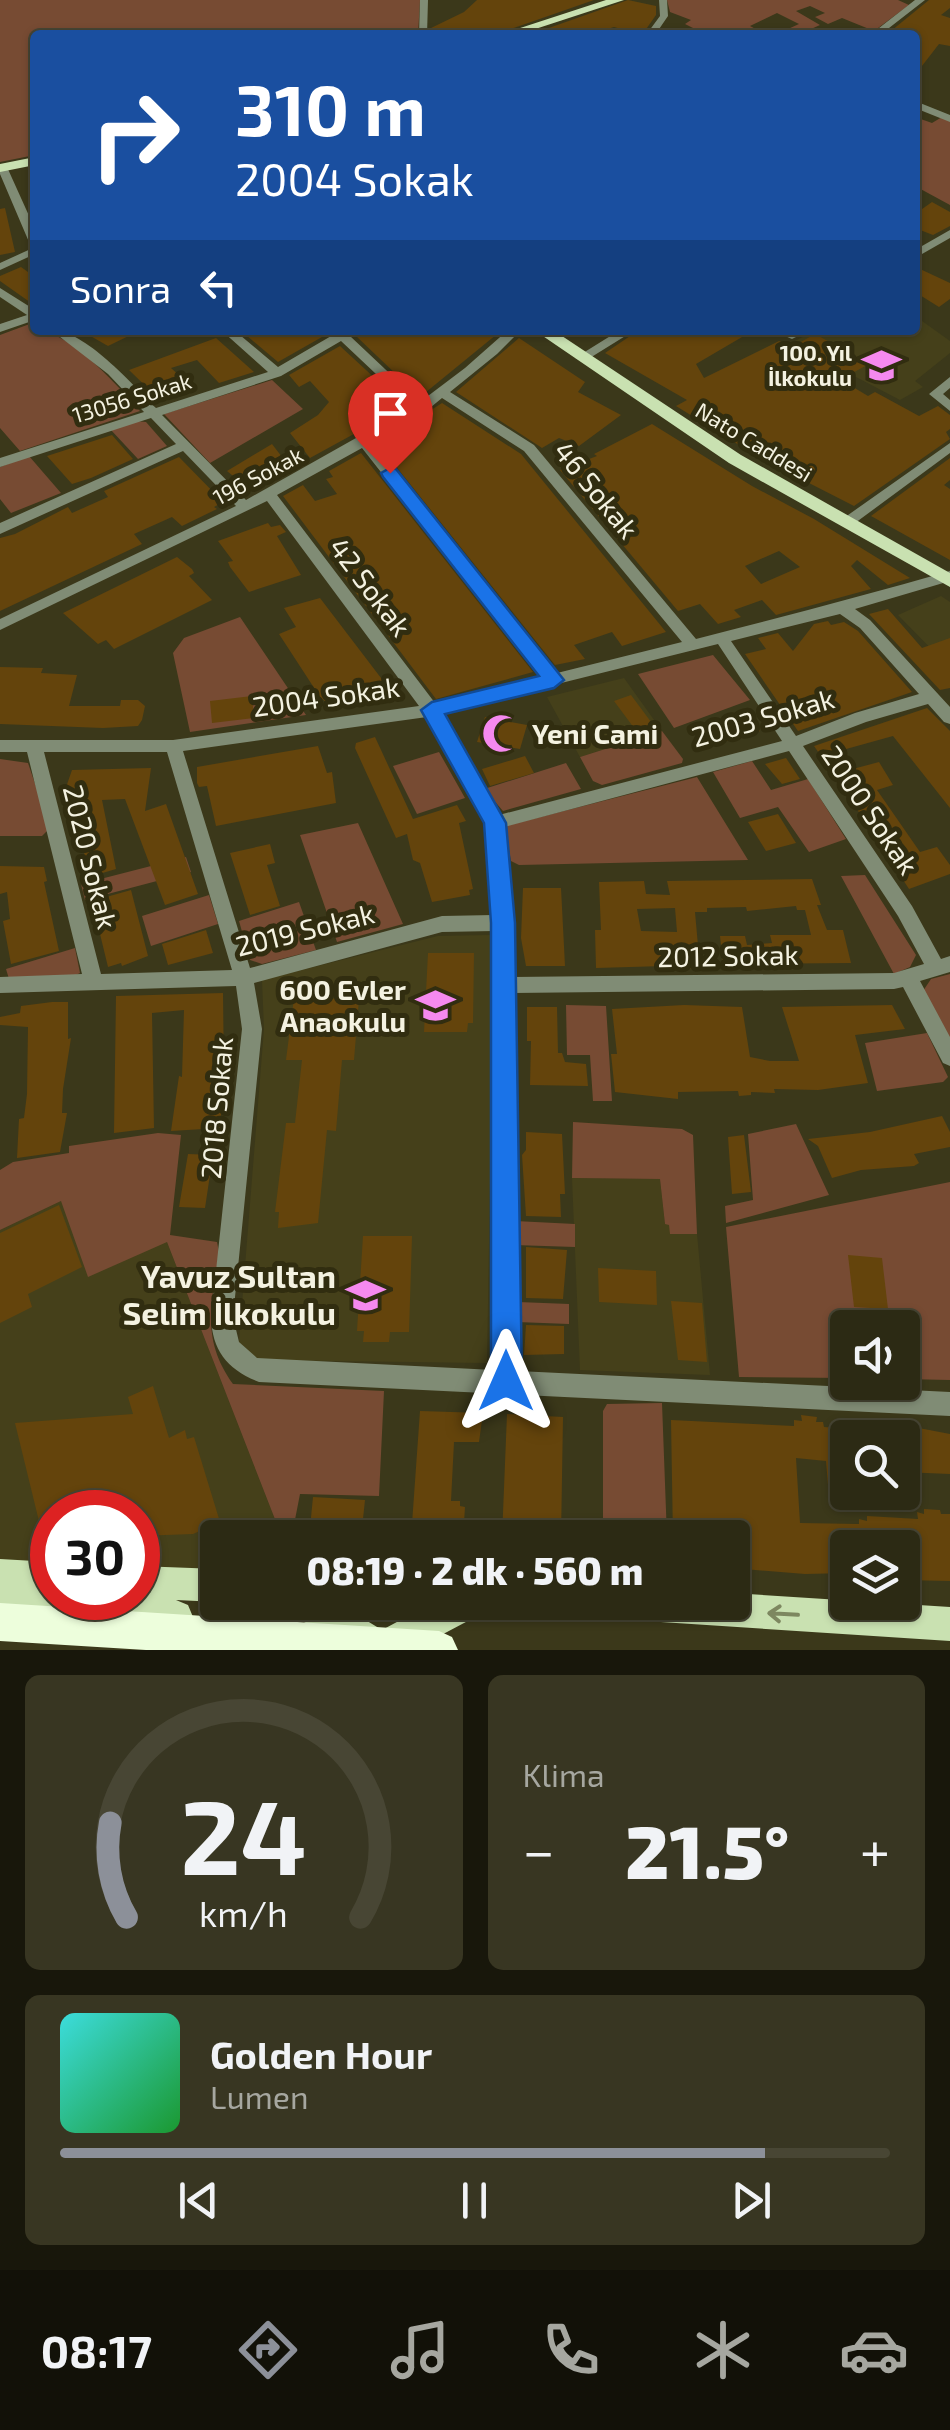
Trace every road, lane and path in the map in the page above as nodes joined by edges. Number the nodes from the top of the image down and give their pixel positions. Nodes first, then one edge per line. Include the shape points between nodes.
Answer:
1 (424, 0) edge
2 (618, 0) edge
3 (663, 0) edge
4 (920, 0) edge
5 (423, 30) edge
6 (522, 30) edge
7 (654, 30) edge
8 (881, 30) edge
9 (920, 106) edge
10 (949, 118) edge
11 (30, 162) edge
12 (1, 168) edge
13 (30, 231) edge
14 (950, 233) edge
15 (30, 253) edge
16 (920, 253) edge
17 (0, 268) edge
18 (0, 292) edge
19 (30, 313) edge
20 (30, 318) edge
21 (0, 328) edge
22 (64, 335) edge
23 (234, 335) edge
24 (344, 335) edge
25 (349, 335) edge
26 (509, 335) edge
27 (549, 335) edge
28 (620, 335) edge
29 (581, 358) junction
30 (277, 373) junction
31 (950, 381) edge
32 (442, 394) junction
33 (950, 407) edge
34 (420, 408) junction
35 (152, 412) junction
36 (364, 442) junction
37 (184, 446) junction
38 (950, 447) edge
39 (7, 456) edge
40 (269, 494) junction
41 (244, 506) junction
42 (846, 523) junction
43 (0, 528) edge
44 (948, 578) edge
45 (842, 608) junction
46 (0, 625) edge
47 (720, 636) junction
48 (690, 643) junction
49 (554, 680) junction
50 (931, 697) junction
51 (432, 710) junction
52 (950, 718) edge
53 (792, 744) junction
54 (0, 746) edge
55 (34, 746) junction
56 (173, 746) junction
57 (495, 823) junction
58 (503, 923) junction
59 (943, 966) edge
60 (907, 976) junction
61 (244, 978) junction
62 (93, 981) junction
63 (0, 985) edge
64 (504, 985) junction
65 (950, 1057) edge
66 (506, 1381) junction
67 (950, 1404) edge
68 (0, 1575) edge
69 (30, 1577) edge
70 (160, 1583) edge
71 (200, 1585) edge
72 (0, 1605) edge
73 (750, 1611) edge
74 (334, 1620) edge
75 (435, 1620) edge
76 (0, 1622) edge
77 (950, 1624) edge
78 (384, 1647) junction
79 (439, 1650) edge

1 - 5 street
2 - 6 main road
3 - 7 street via 664,16
4 - 8 street
9 - 10 street
11 - 12 main road
12 - 13 street
14 - 16 street
15 - 17 street
18 - 19 street
20 - 21 street
22 - 35 street
23 - 30 street
24 - 30 street, 13056 Sokak
25 - 34 street
26 - 32 street, 196 Sokak
27 - 29 main road, Nato Caddesi
28 - 29 street
29 - 42 main road, Nato Caddesi
30 - 35 street, 13056 Sokak
31 - 33 street via 936,396
32 - 34 street, 196 Sokak
32 - 48 street, 46 Sokak via 529,448
34 - 36 street, 196 Sokak
35 - 37 street
35 - 39 street, 13056 Sokak
36 - 40 street, 196 Sokak
36 - 49 street
37 - 41 street
37 - 43 street
38 - 42 street
40 - 41 street, 196 Sokak
40 - 51 street, 42 Sokak
41 - 46 street, 196 Sokak
42 - 44 main road, Nato Caddesi
44 - 45 street, 2004 Sokak
45 - 47 street, 2004 Sokak
45 - 50 street
47 - 48 street, 2004 Sokak
47 - 53 street, 2000 Sokak
48 - 49 street, 2004 Sokak
49 - 51 street, 2004 Sokak
50 - 52 street
50 - 53 street, 2003 Sokak
51 - 56 street, 2004 Sokak
51 - 57 street, 42 Sokak
53 - 57 street, 2003 Sokak
53 - 59 street, 2000 Sokak
54 - 55 street, 2004 Sokak
55 - 56 street, 2004 Sokak
55 - 62 street, 2020 Sokak
56 - 61 street, 2018 Sokak
57 - 58 street
58 - 61 street, 2019 Sokak via 442,924
58 - 64 street
59 - 60 street, 2012 Sokak
60 - 64 street, 2012 Sokak via 700,986
60 - 65 street
61 - 62 street, 2019 Sokak
61 - 66 street, 2018 Sokak via 252,1029 222,1317 226,1342 238,1360 259,1370
62 - 63 street, 2019 Sokak
64 - 66 street
66 - 67 street
68 - 69 main road
70 - 71 main road
72 - 78 main road via 130,1610
77 -> 73 main road
74 - 78 main road
75 - 78 main road
76 - 78 highway
78 - 79 highway

